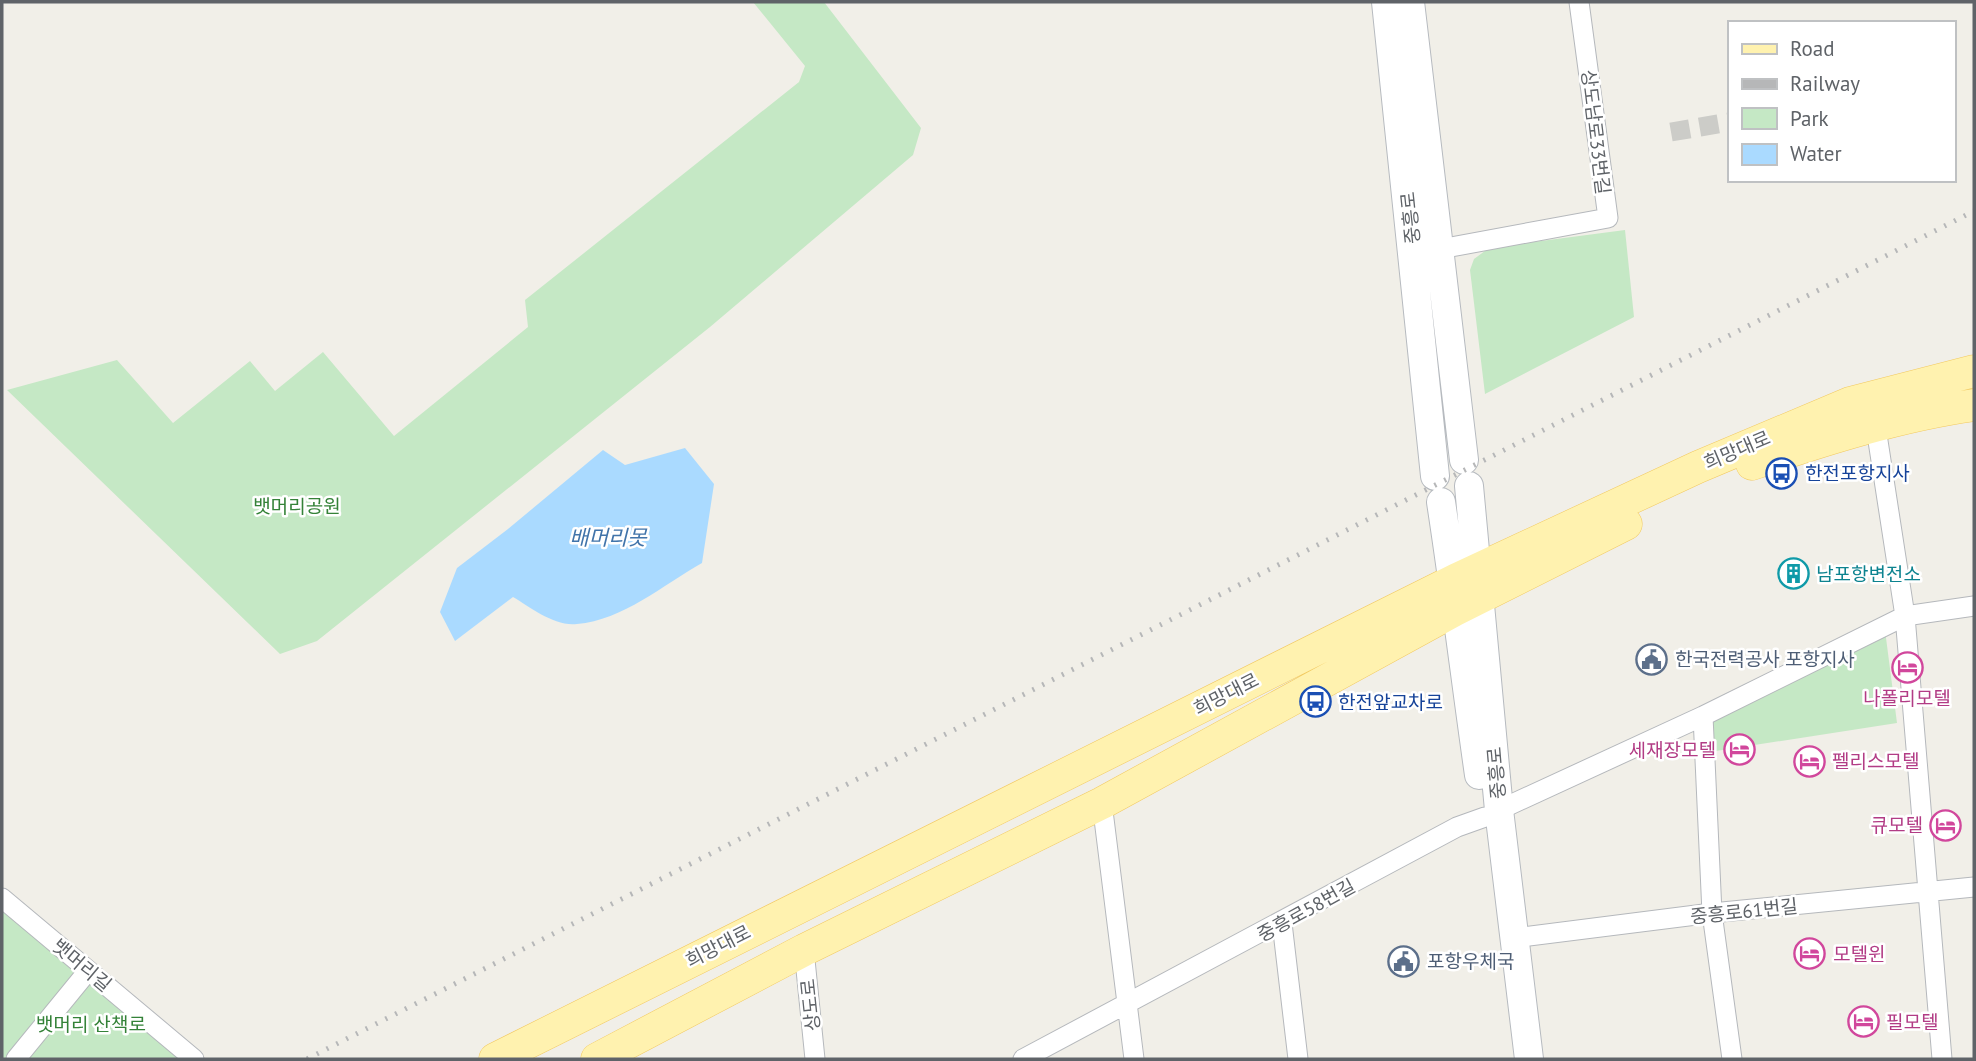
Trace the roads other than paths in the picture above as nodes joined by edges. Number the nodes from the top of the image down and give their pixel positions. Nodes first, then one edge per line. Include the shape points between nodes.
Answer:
1 (1386, 2) edge
2 (1410, 2) edge
3 (1580, 2) edge
4 (1440, 249) junction
5 (1974, 372) edge
6 (1974, 405) edge
7 (1876, 428) junction
8 (1467, 590) junction
9 (1974, 606) edge
10 (1905, 616) junction
11 (1703, 716) junction
12 (1102, 803) junction
13 (1492, 814) junction
14 (1974, 887) edge
15 (1929, 893) junction
16 (2, 898) edge
17 (1712, 914) junction
18 (1282, 923) junction
19 (1514, 938) junction
20 (804, 950) junction
21 (88, 971) junction
22 (1127, 1005) junction
23 (16, 1059) edge
24 (194, 1059) edge
25 (495, 1059) edge
26 (597, 1059) edge
27 (815, 1059) edge
28 (1023, 1059) edge
29 (1134, 1059) edge
30 (1298, 1059) edge
31 (1513, 1059) edge
32 (1529, 1059) edge
33 (1732, 1059) edge
34 (1942, 1059) edge

1 - 8 main road, 중흥로 via 1438,489
2 - 4 main road, 중흥로
3 - 4 street, 상도남로33번길 via 1608,218
4 - 8 main road, 중흥로 via 1466,473
5 - 8 main road, 희망대로 via 1850,403 1804,421 1698,467
6 - 7 main road, 희망대로
7 - 8 main road, 희망대로 via 1747,466
7 - 10 street
8 - 12 main road, 희망대로
8 - 13 main road, 중흥로
8 - 25 main road, 희망대로
9 - 10 street, 중흥로58번길
10 - 11 street, 중흥로58번길
10 - 15 street
11 - 13 street, 중흥로58번길
11 - 17 street
12 - 20 main road, 희망대로
12 - 22 street
13 - 18 street, 중흥로58번길 via 1457,827
13 - 19 main road, 중흥로
13 - 31 main road, 중흥로
14 - 15 street, 중흥로61번길
15 - 17 street, 중흥로61번길
15 - 34 street
16 - 21 street, 뱃머리길
17 - 19 street, 중흥로61번길
17 - 33 street
18 - 22 street, 중흥로58번길
18 - 30 street
19 - 32 main road, 중흥로
20 - 26 main road, 희망대로
20 - 27 street, 상도로
21 - 23 street
21 - 24 street, 뱃머리길
22 - 28 street, 중흥로58번길
22 - 29 street

